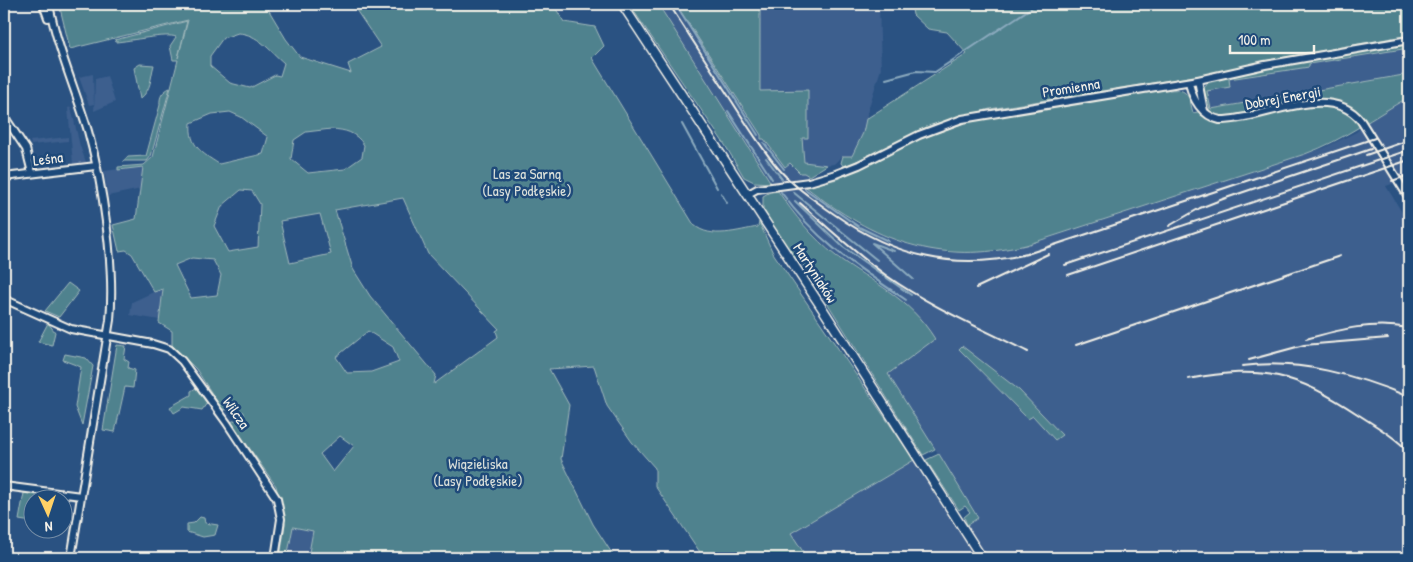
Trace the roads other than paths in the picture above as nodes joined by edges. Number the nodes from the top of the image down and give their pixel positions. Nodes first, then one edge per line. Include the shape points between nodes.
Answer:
1 (43, 4) edge
2 (49, 4) edge
3 (622, 4) edge
4 (1409, 40) edge
5 (59, 50) junction
6 (1198, 80) junction
7 (1189, 82) junction
8 (1205, 112) junction
9 (4, 116) edge
10 (6, 125) edge
11 (96, 166) junction
12 (32, 173) junction
13 (4, 177) edge
14 (748, 194) junction
15 (1409, 198) edge
16 (4, 298) edge
17 (108, 336) junction
18 (4, 486) edge
19 (82, 496) junction
20 (71, 558) edge
21 (275, 558) edge
22 (982, 558) edge

1 - 5 street
2 - 5 street
3 - 14 main road, Martyniaków
4 - 6 street, Promienna
5 - 11 street via 87,129
6 - 7 street, Promienna
6 - 8 street
7 - 8 street via 1198,105
7 - 14 street, Promienna via 962,120 919,135 836,174 809,182 757,189
8 - 15 street, Dobrej Energii via 1216,119 1226,120 1316,103 1330,102 1342,106 1361,121
9 - 10 street
10 - 12 street via 27,151
11 - 12 street, Leśna
11 - 17 street via 111,280
12 - 13 street, Leśna
14 - 22 main road, Martyniaków
16 - 17 street, Wilcza via 71,329
17 - 19 street
17 - 21 street, Wilcza via 163,347 188,367 276,499 280,519
18 - 19 street
19 - 20 street

